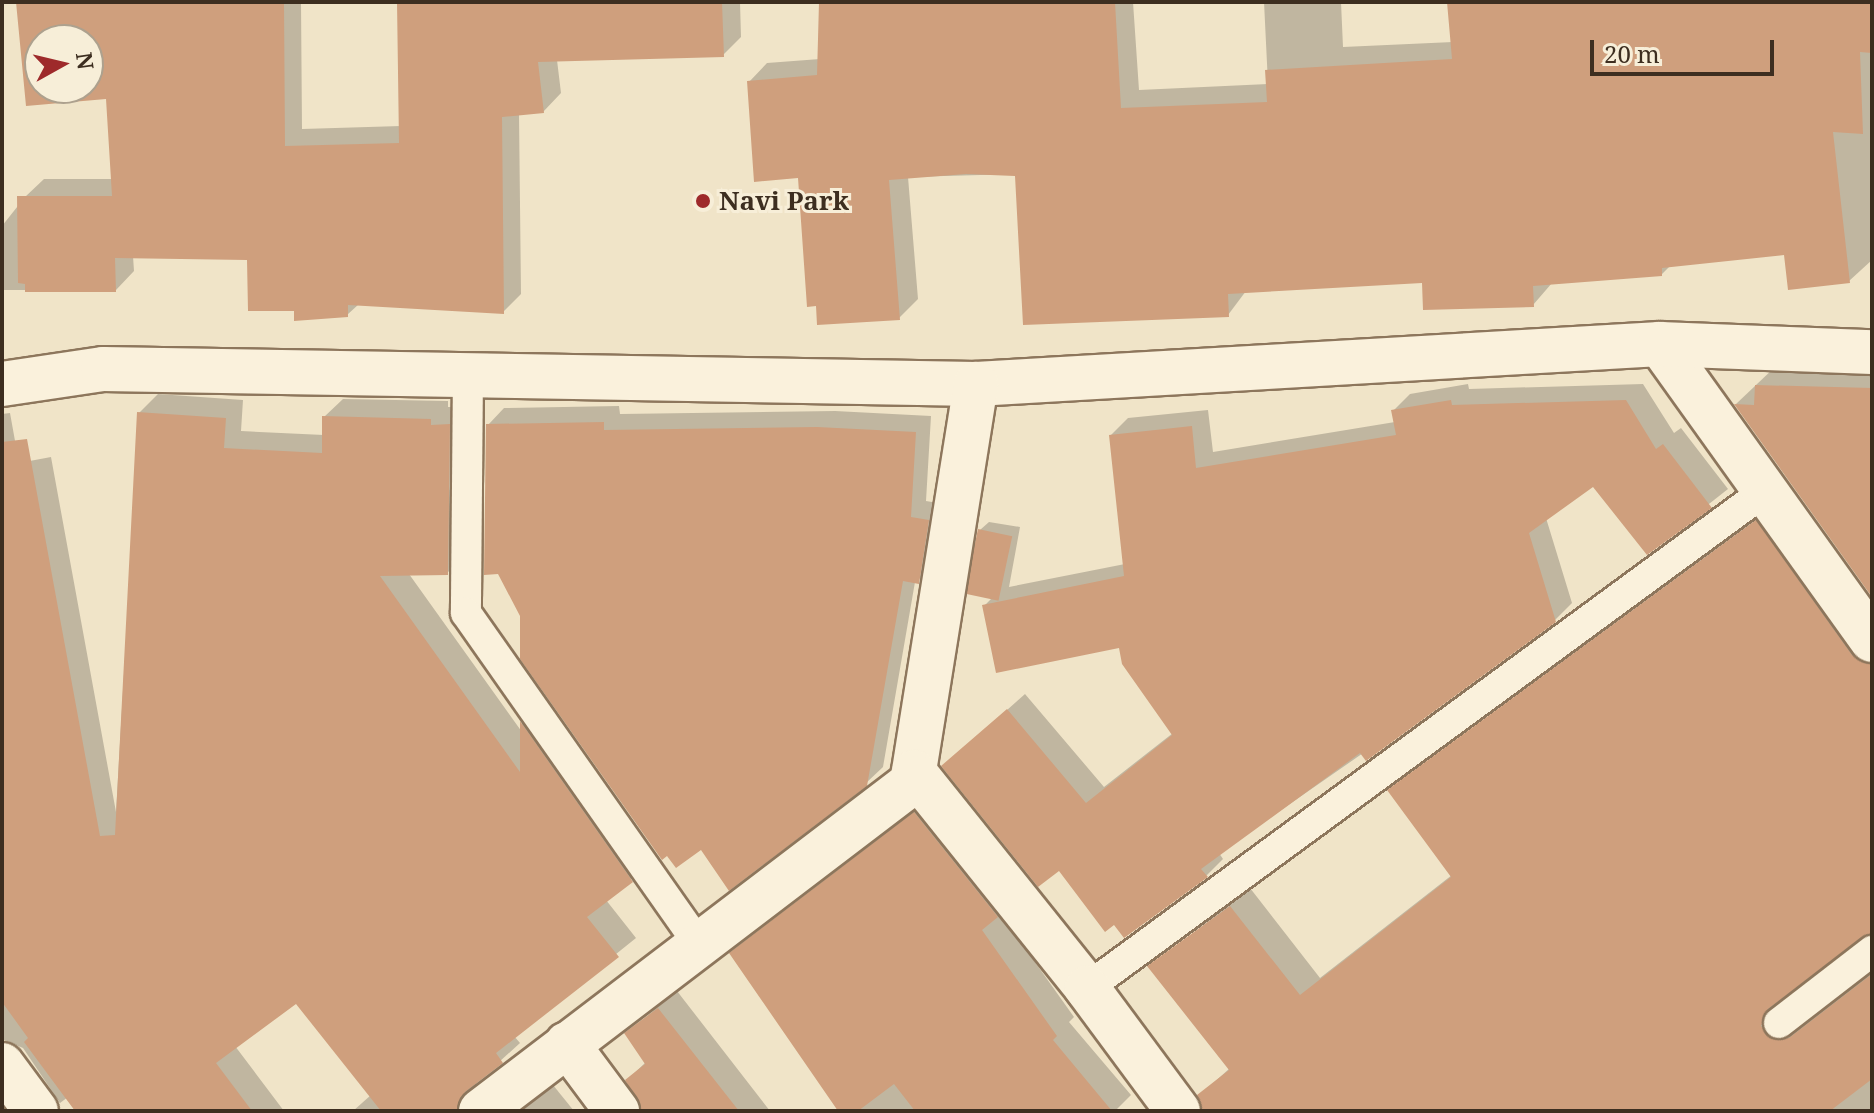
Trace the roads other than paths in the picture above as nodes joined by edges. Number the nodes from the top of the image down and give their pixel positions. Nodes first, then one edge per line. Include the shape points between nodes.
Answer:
1 (1660, 344) junction
2 (1872, 352) edge
3 (468, 372) junction
4 (2, 384) edge
5 (976, 384) junction
6 (1765, 491) junction
7 (1872, 640) edge
8 (918, 778) junction
9 (699, 944) junction
10 (1872, 951) edge
11 (1087, 988) junction
12 (1779, 1023) dead end
13 (567, 1044) junction
14 (2, 1065) edge
15 (36, 1111) edge
16 (481, 1111) edge
17 (617, 1111) edge
18 (1178, 1111) edge

1 - 2 street
1 - 5 street
1 - 6 street
3 - 4 street via 103,369
3 - 5 street
3 - 9 lane via 466,613
5 - 8 street via 914,772
6 - 7 street
6 - 11 lane
8 - 9 street
8 - 11 street
9 - 13 street
10 - 12 lane
11 - 18 street
13 - 16 street
13 - 17 street
14 - 15 street

